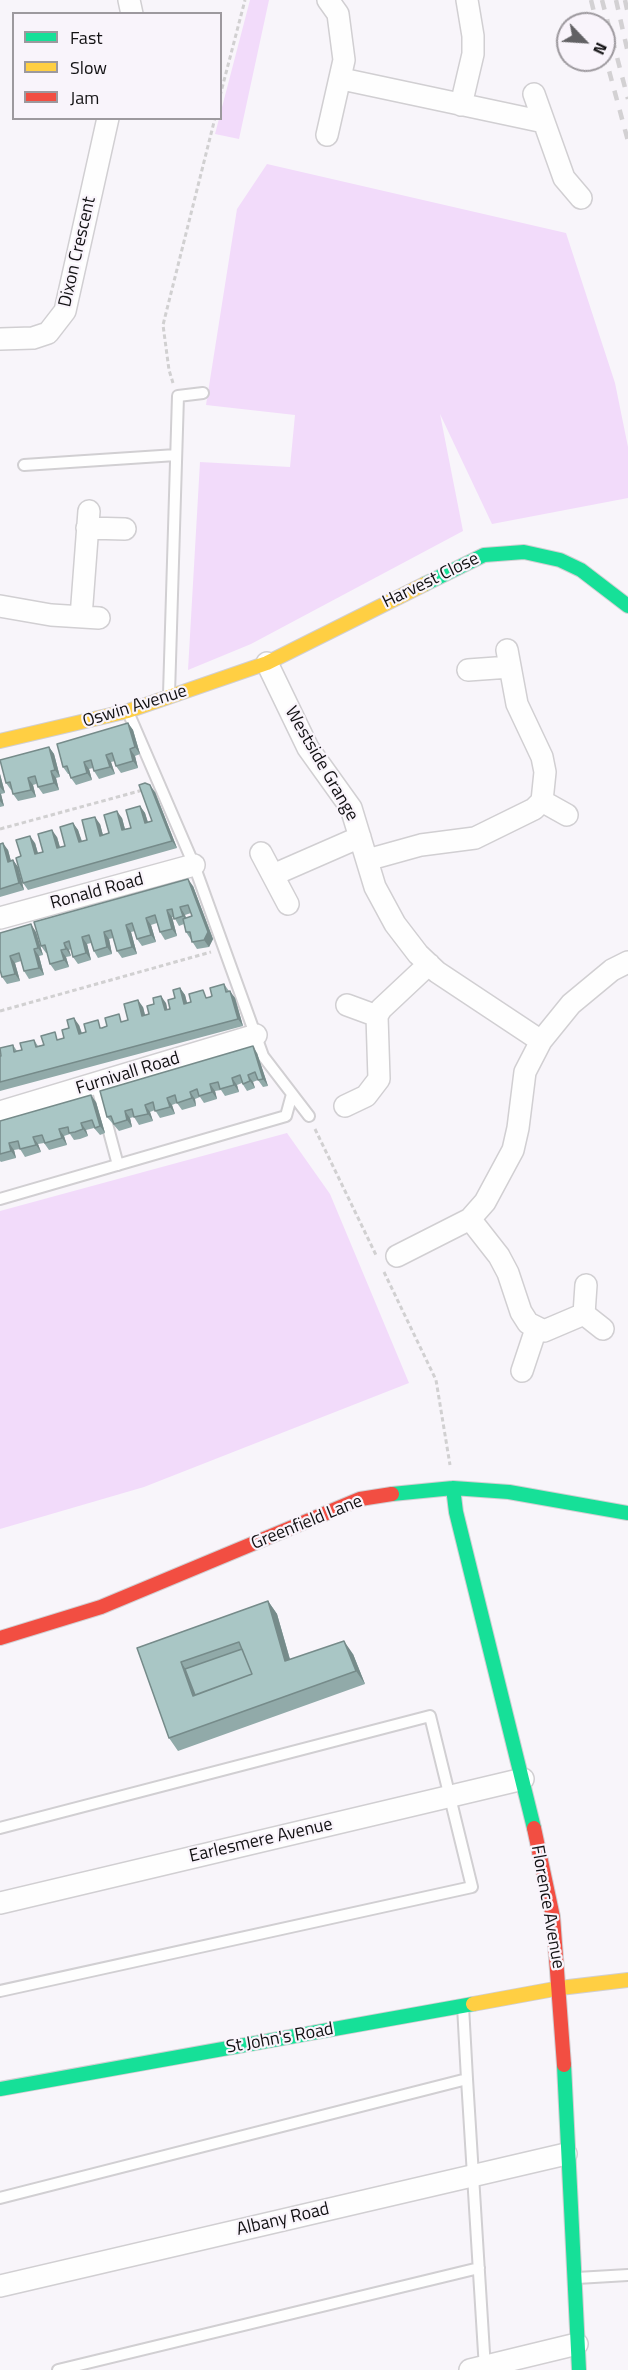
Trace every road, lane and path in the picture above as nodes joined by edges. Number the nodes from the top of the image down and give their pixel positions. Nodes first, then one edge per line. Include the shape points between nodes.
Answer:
1 (246, 0) edge
2 (328, 0) edge
3 (467, 0) edge
4 (342, 79) junction
5 (222, 89) edge
6 (534, 94) dead end
7 (462, 105) junction
8 (108, 120) edge
9 (214, 120) edge
10 (544, 122) junction
11 (327, 135) dead end
12 (580, 198) dead end
13 (0, 339) edge
14 (203, 393) dead end
15 (178, 396) junction
16 (176, 455) junction
17 (24, 465) dead end
18 (125, 529) dead end
19 (0, 606) edge
20 (628, 606) edge
21 (267, 663) junction
22 (468, 670) dead end
23 (169, 698) junction
24 (128, 711) junction
25 (0, 741) edge
26 (159, 785) junction
27 (542, 801) junction
28 (567, 815) dead end
29 (0, 829) edge
30 (360, 837) junction
31 (261, 853) dead end
32 (367, 860) junction
33 (194, 865) junction
34 (273, 876) junction
35 (288, 904) dead end
36 (0, 918) edge
37 (224, 948) junction
38 (628, 962) edge
39 (429, 964) junction
40 (347, 1005) dead end
41 (0, 1011) edge
42 (377, 1016) junction
43 (256, 1035) junction
44 (541, 1041) junction
45 (96, 1083) junction
46 (292, 1094) junction
47 (345, 1106) dead end
48 (0, 1112) edge
49 (309, 1116) joint
50 (118, 1165) junction
51 (0, 1199) edge
52 (470, 1219) junction
53 (387, 1262) junction
54 (586, 1285) dead end
55 (584, 1314) junction
56 (536, 1329) junction
57 (603, 1329) dead end
58 (522, 1371) dead end
59 (453, 1488) junction
60 (628, 1513) edge
61 (0, 1638) edge
62 (523, 1779) junction
63 (449, 1797) junction
64 (0, 1828) edge
65 (0, 1903) edge
66 (628, 1980) edge
67 (560, 1988) junction
68 (0, 1991) edge
69 (463, 2006) junction
70 (467, 2079) junction
71 (0, 2089) edge
72 (566, 2154) junction
73 (473, 2175) junction
74 (0, 2198) edge
75 (479, 2268) junction
76 (628, 2275) edge
77 (574, 2278) junction
78 (0, 2286) edge
79 (577, 2344) junction
80 (480, 2369) edge
81 (58, 2370) edge
82 (579, 2370) edge

1 - 5 path
2 - 4 street via 335,6 342,30
3 - 7 street via 473,36
4 - 7 street
4 - 11 street
6 - 10 street
7 - 10 street
8 - 13 street, Dixon Crescent via 65,311 48,333 33,338
9 - 15 path via 163,325 169,370
10 - 12 street via 564,178
14 - 15 lane
15 - 16 lane
16 - 17 lane
16 - 23 lane
18 - 19 street via 88,520 90,617
20 - 21 street, Harvest Close via 581,570 560,560 524,552 483,555
21 - 23 street, Oswin Avenue
21 - 30 street, Westside Grange via 308,748 351,808
22 - 27 street via 509,658 517,704 542,757
23 - 24 street, Oswin Avenue
24 - 25 street, Oswin Avenue
24 - 26 lane
26 - 29 path
26 - 33 lane
27 - 28 street
27 - 32 street via 534,809 475,838 422,845
30 - 32 street, Westside Grange
30 - 34 street
31 - 34 street
32 - 39 street, Westside Grange via 383,905
33 - 36 street, Ronald Road
33 - 37 lane
34 - 35 street
37 - 41 path
37 - 43 lane
38 - 44 street via 612,970 572,1004
39 - 42 street
39 - 44 street, Westside Grange
40 - 42 street
42 - 47 street via 379,1079 366,1096
43 - 45 street, Furnivall Road
43 - 46 lane via 264,1056
44 - 52 street via 525,1072 513,1150 494,1188
45 - 48 street, Furnivall Road
45 - 50 lane
46 - 49 lane
46 - 50 lane via 286,1116
49 - 53 path
50 - 51 lane
52 - 53 street
52 - 56 street via 499,1256 521,1312
53 - 59 path via 436,1380
54 - 55 street
55 - 56 street via 544,1331
55 - 57 street
56 - 58 street
59 - 60 street, Greenfield Lane via 509,1492
59 - 61 street, Greenfield Lane via 360,1499 100,1607
59 - 62 street, Florence Avenue
62 - 63 street, Earlesmere Avenue
62 - 67 street, Florence Avenue via 553,1917
63 - 64 lane via 430,1716
63 - 65 street, Earlesmere Avenue
63 - 68 lane via 472,1887
66 - 67 street, St John's Road
67 - 69 street, St John's Road
67 - 72 street, Florence Avenue
69 - 70 lane
69 - 71 street, St John's Road
70 - 73 lane
70 - 74 lane
72 - 73 street, Albany Road
72 - 77 street, Florence Avenue
73 - 75 lane
73 - 78 street, Albany Road
75 - 80 lane
75 - 81 lane
76 - 77 lane
77 - 79 street, Florence Avenue
79 - 80 street
79 - 82 street, Florence Avenue

